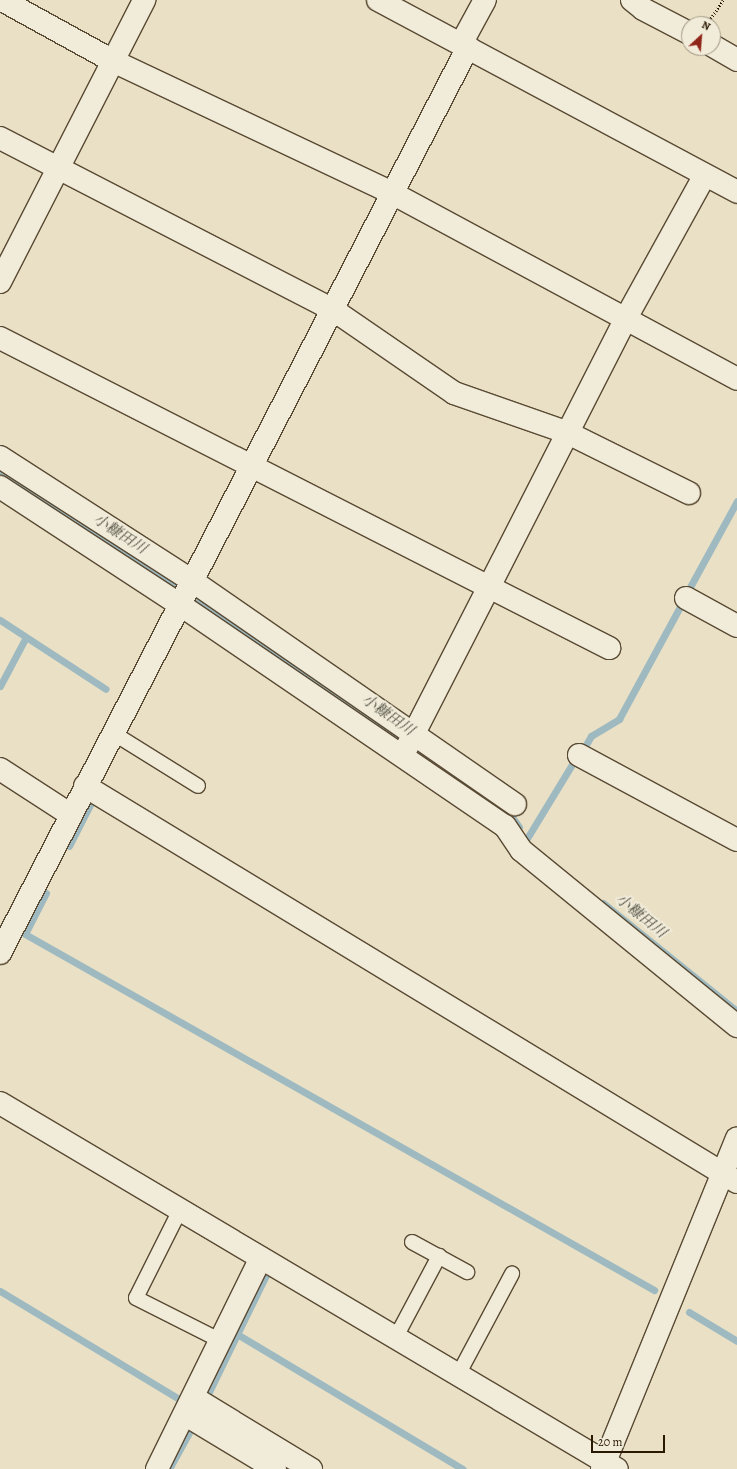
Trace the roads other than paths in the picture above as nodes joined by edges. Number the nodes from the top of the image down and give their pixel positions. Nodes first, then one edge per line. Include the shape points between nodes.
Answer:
1 (2, 0) edge
2 (144, 0) edge
3 (378, 0) edge
4 (485, 0) edge
5 (632, 0) edge
6 (681, 28) edge
7 (464, 46) junction
8 (721, 51) edge
9 (113, 60) junction
10 (737, 60) edge
11 (0, 138) edge
12 (58, 168) junction
13 (705, 175) junction
14 (737, 192) edge
15 (392, 193) junction
16 (0, 282) edge
17 (332, 309) junction
18 (626, 318) junction
19 (0, 338) edge
20 (737, 379) edge
21 (568, 432) junction
22 (0, 457) edge
23 (250, 466) junction
24 (0, 487) edge
25 (689, 493) dead end
26 (489, 587) junction
27 (185, 591) junction
28 (686, 598) dead end
29 (737, 626) edge
30 (609, 648) dead end
31 (113, 733) junction
32 (409, 744) junction
33 (578, 755) dead end
34 (0, 769) edge
35 (85, 786) junction
36 (198, 786) dead end
37 (515, 804) dead end
38 (71, 815) junction
39 (737, 840) edge
40 (0, 953) edge
41 (737, 1026) edge
42 (0, 1103) edge
43 (737, 1138) edge
44 (731, 1178) edge
45 (180, 1210) junction
46 (412, 1242) dead end
47 (439, 1256) junction
48 (261, 1258) junction
49 (467, 1272) dead end
50 (512, 1274) dead end
51 (396, 1338) junction
52 (221, 1341) junction
53 (458, 1374) junction
54 (190, 1406) junction
55 (608, 1467) edge
56 (157, 1469) edge
57 (275, 1469) edge
58 (311, 1469) edge

1 - 9 street
2 - 9 street
3 - 7 street
4 - 7 street
5 - 6 street via 643,9
7 - 13 street
7 - 15 street
8 - 10 street
9 - 12 street
9 - 15 street
11 - 12 street
12 - 16 street
12 - 17 street
13 - 14 street
13 - 18 street
15 - 17 street
15 - 18 street
17 - 21 street via 454,393
17 - 23 street
18 - 20 street
18 - 21 street
19 - 23 street
21 - 25 street
21 - 26 street
22 - 27 street
23 - 26 street
23 - 27 street
24 - 27 street
26 - 30 street
26 - 32 street
27 - 31 street
27 - 32 street
28 - 29 street
31 - 35 street
31 - 36 lane
32 - 37 street
32 - 41 street via 504,826 521,850
33 - 39 street
34 - 38 street
35 - 38 street
35 - 44 street
38 - 40 street
42 - 45 street
43 - 44 street
44 - 55 street
45 - 48 street
45 - 52 lane via 136,1298
46 - 47 lane
47 - 49 lane
47 - 51 lane
48 - 51 street
48 - 52 street
50 - 53 lane
51 - 53 street
52 - 54 street
53 - 55 street
54 - 56 street
54 - 57 street
54 - 58 street

